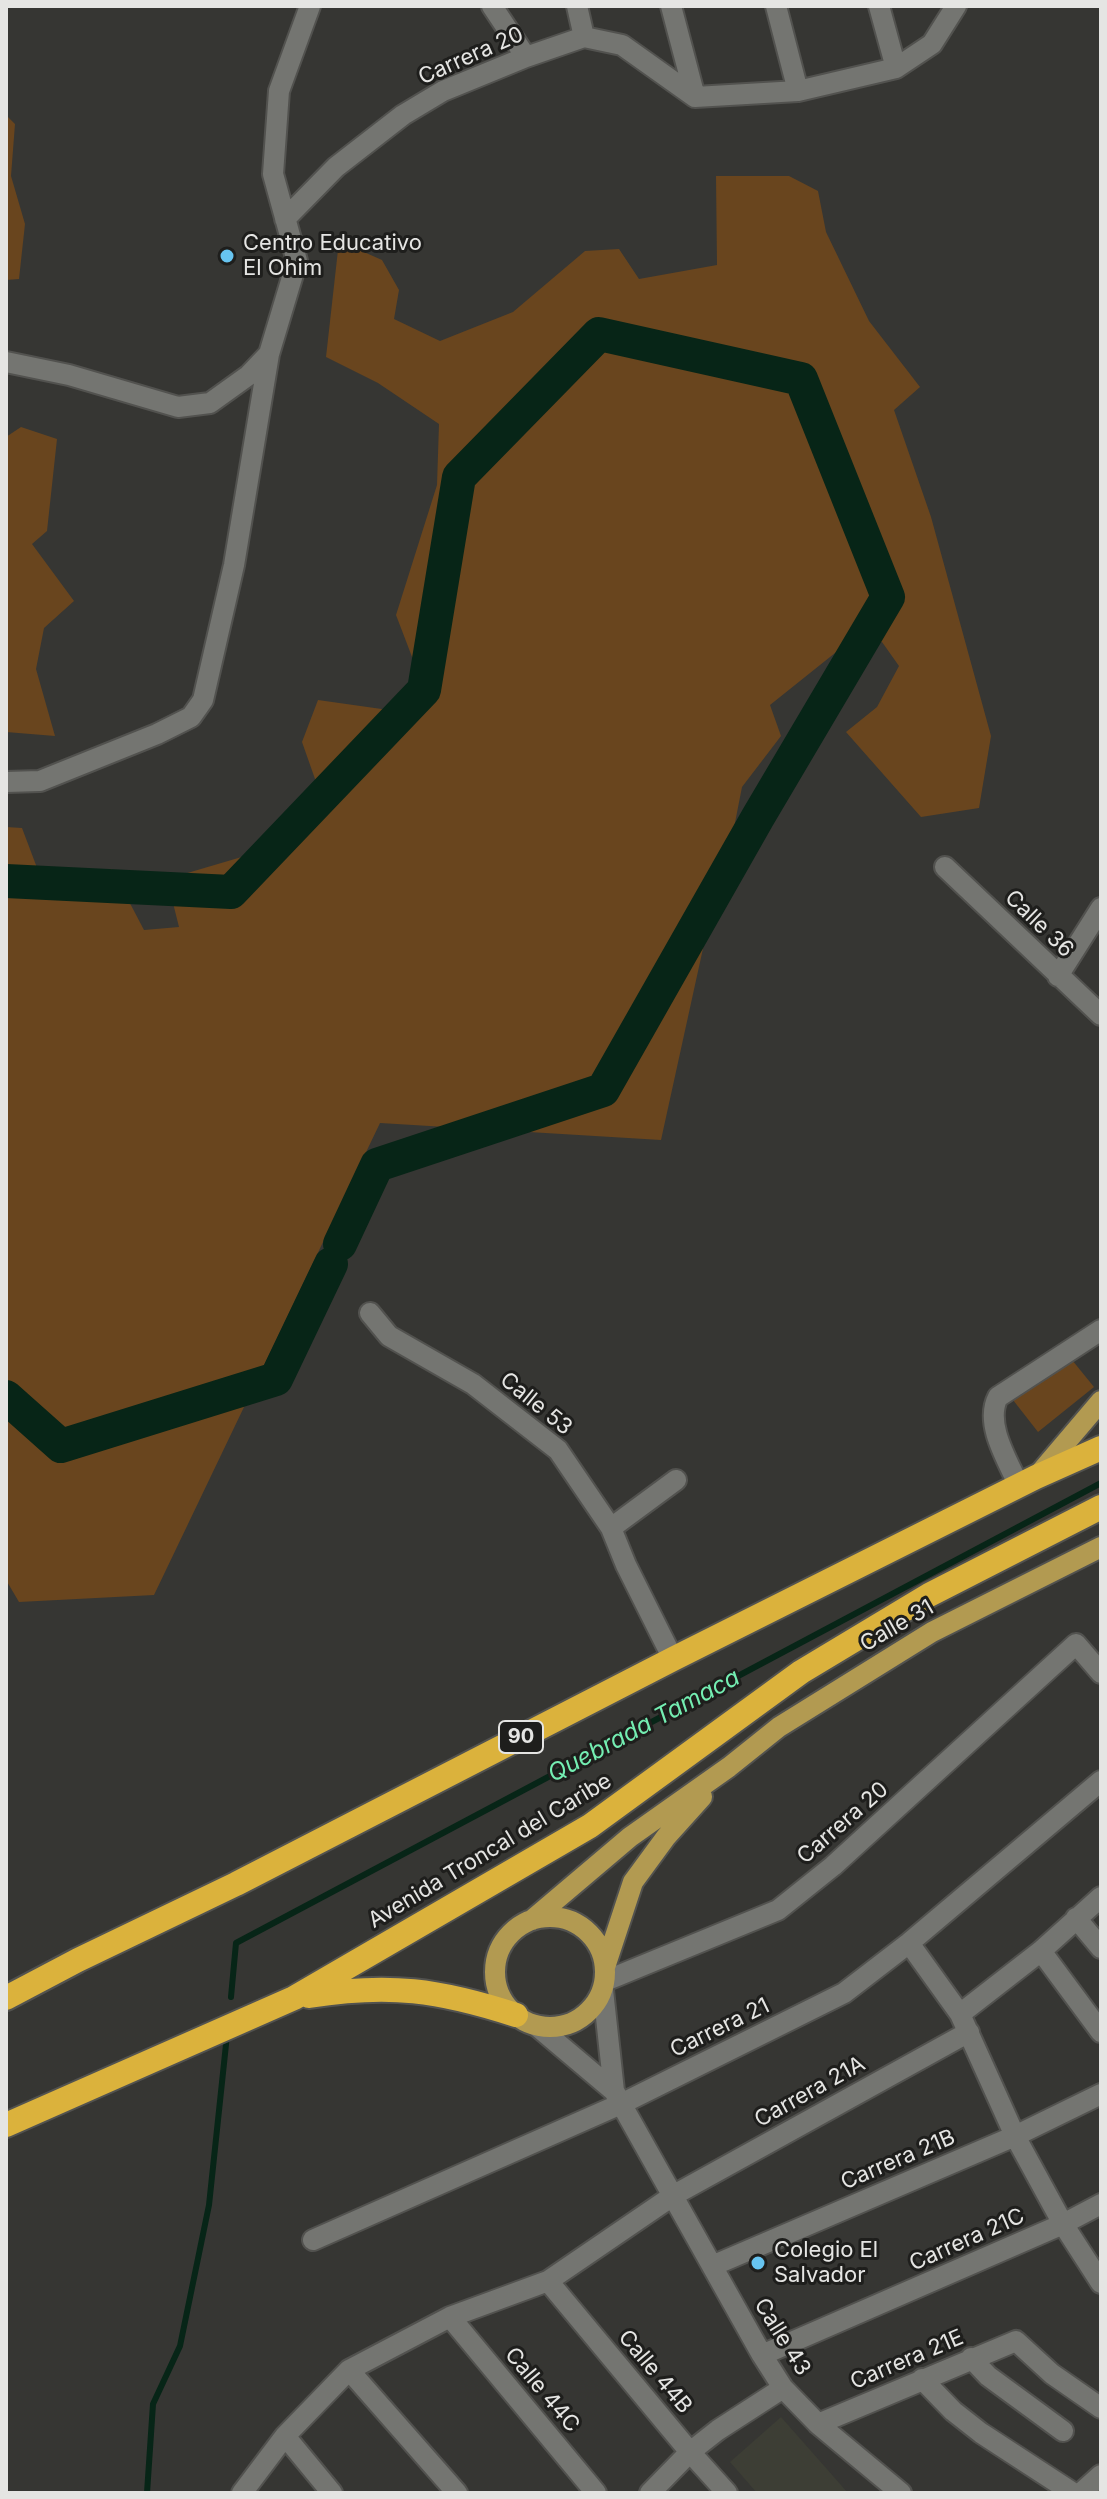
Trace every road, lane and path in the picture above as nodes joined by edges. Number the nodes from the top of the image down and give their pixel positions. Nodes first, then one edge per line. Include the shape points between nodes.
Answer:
1 (310, 6) edge
2 (492, 6) edge
3 (577, 6) edge
4 (671, 6) edge
5 (776, 6) edge
6 (879, 6) edge
7 (956, 6) edge
8 (584, 37) junction
9 (526, 57) junction
10 (896, 68) junction
11 (798, 91) junction
12 (695, 97) junction
13 (285, 219) junction
14 (269, 354) junction
15 (6, 362) edge
16 (6, 782) edge
17 (945, 867) dead end
18 (1101, 908) edge
19 (1058, 976) junction
20 (1101, 1015) edge
21 (370, 1313) dead end
22 (1101, 1330) edge
23 (1101, 1401) edge
24 (1101, 1440) edge
25 (1101, 1448) edge
26 (676, 1480) dead end
27 (1027, 1482) junction
28 (1101, 1507) edge
29 (611, 1528) junction
30 (1101, 1547) edge
31 (673, 1659) junction
32 (1101, 1673) edge
33 (729, 1767) junction
34 (1101, 1781) edge
35 (1101, 1897) edge
36 (1076, 1918) junction
37 (532, 1920) junction
38 (909, 1943) junction
39 (1101, 1948) edge
40 (1041, 1951) junction
41 (604, 1980) junction
42 (6, 1998) edge
43 (294, 1998) junction
44 (526, 2020) junction
45 (964, 2023) junction
46 (1101, 2032) edge
47 (1101, 2094) edge
48 (618, 2097) junction
49 (6, 2125) edge
50 (1015, 2136) junction
51 (674, 2195) junction
52 (1101, 2204) edge
53 (1063, 2224) junction
54 (313, 2240) dead end
55 (712, 2266) junction
56 (548, 2281) junction
57 (1101, 2283) edge
58 (450, 2317) junction
59 (762, 2355) junction
60 (971, 2358) junction
61 (349, 2370) junction
62 (922, 2379) junction
63 (783, 2388) junction
64 (1101, 2408) edge
65 (818, 2424) junction
66 (1063, 2431) dead end
67 (285, 2436) junction
68 (690, 2452) junction
69 (1101, 2475) edge
70 (242, 2493) edge
71 (332, 2493) edge
72 (457, 2493) edge
73 (596, 2493) edge
74 (650, 2493) edge
75 (727, 2493) edge
76 (901, 2493) edge
77 (1073, 2493) edge
78 (1081, 2493) edge

1 - 13 street via 279,91 273,174
2 - 9 street
3 - 8 street
4 - 12 street
5 - 11 street
6 - 10 street
7 - 10 street via 932,44
8 - 9 street, Carrera 20
8 - 12 street via 622,45
9 - 13 street, Carrera 20 via 443,91 403,115 336,167
10 - 11 street
11 - 12 street
13 - 14 street via 297,261
14 - 15 street via 210,403 178,407
14 - 16 street via 234,565 203,700 191,717 157,734 40,781
17 - 19 street, Calle 36
18 - 19 street
19 - 20 street, Calle 36
21 - 29 street, Calle 53 via 389,1336 473,1384 558,1450
22 - 27 street via 998,1397 993,1406 998,1438
23 - 27 main road
24 - 27 highway
25 - 27 highway, 90
26 - 29 street
27 - 31 highway, 90
28 - 43 highway, Avenida Troncal del Caribe via 929,1595 801,1672 590,1826
29 - 31 street, Calle 53
30 - 33 main road, Calle 31 via 932,1632 779,1727
31 - 42 highway, 90
32 - 41 street, Carrera 20 via 1076,1644 778,1910
33 - 37 main road via 630,1837
33 - 41 main road via 633,1882
34 - 38 street, Carrera 21
35 - 36 street, Carrera 21A
36 - 39 street
36 - 40 street, Carrera 21A
37 - 41 main road via 565,1919 580,1926 601,1951
37 - 44 main road via 508,1937 496,1963 499,1991
38 - 45 street
38 - 48 street, Carrera 21 via 844,1993
40 - 45 street, Carrera 21A
40 - 46 street
41 - 44 main road via 595,2005 569,2024 553,2028
41 - 48 street
43 - 44 highway via 350,1989 406,1989 462,1997
43 - 49 highway, Avenida Troncal del Caribe
44 - 48 street
45 - 50 street
45 - 51 street, Carrera 21A
47 - 50 street, Carrera 21B
48 - 51 street, Calle 43
48 - 54 street, Carrera 21
50 - 53 street
50 - 55 street, Carrera 21B
51 - 55 street, Calle 43
51 - 56 street, Carrera 21A
52 - 53 street, Carrera 21C
53 - 57 street
53 - 59 street, Carrera 21C
55 - 59 street, Calle 43
56 - 58 street, Carrera 21A
56 - 68 street, Calle 44B
58 - 61 street, Carrera 21A
58 - 73 street, Calle 44C
59 - 63 street, Calle 43
60 - 62 street, Carrera 21E
60 - 64 street, Carrera 21E via 1016,2341
60 - 66 street
61 - 67 street, Carrera 21A
61 - 72 street
62 - 65 street, Carrera 21E
62 - 77 street via 981,2433
63 - 65 street, Calle 43
63 - 68 street
65 - 76 street, Calle 43
67 - 70 street, Carrera 21A
67 - 71 street
68 - 74 street
68 - 75 street, Calle 44B
69 - 78 street

